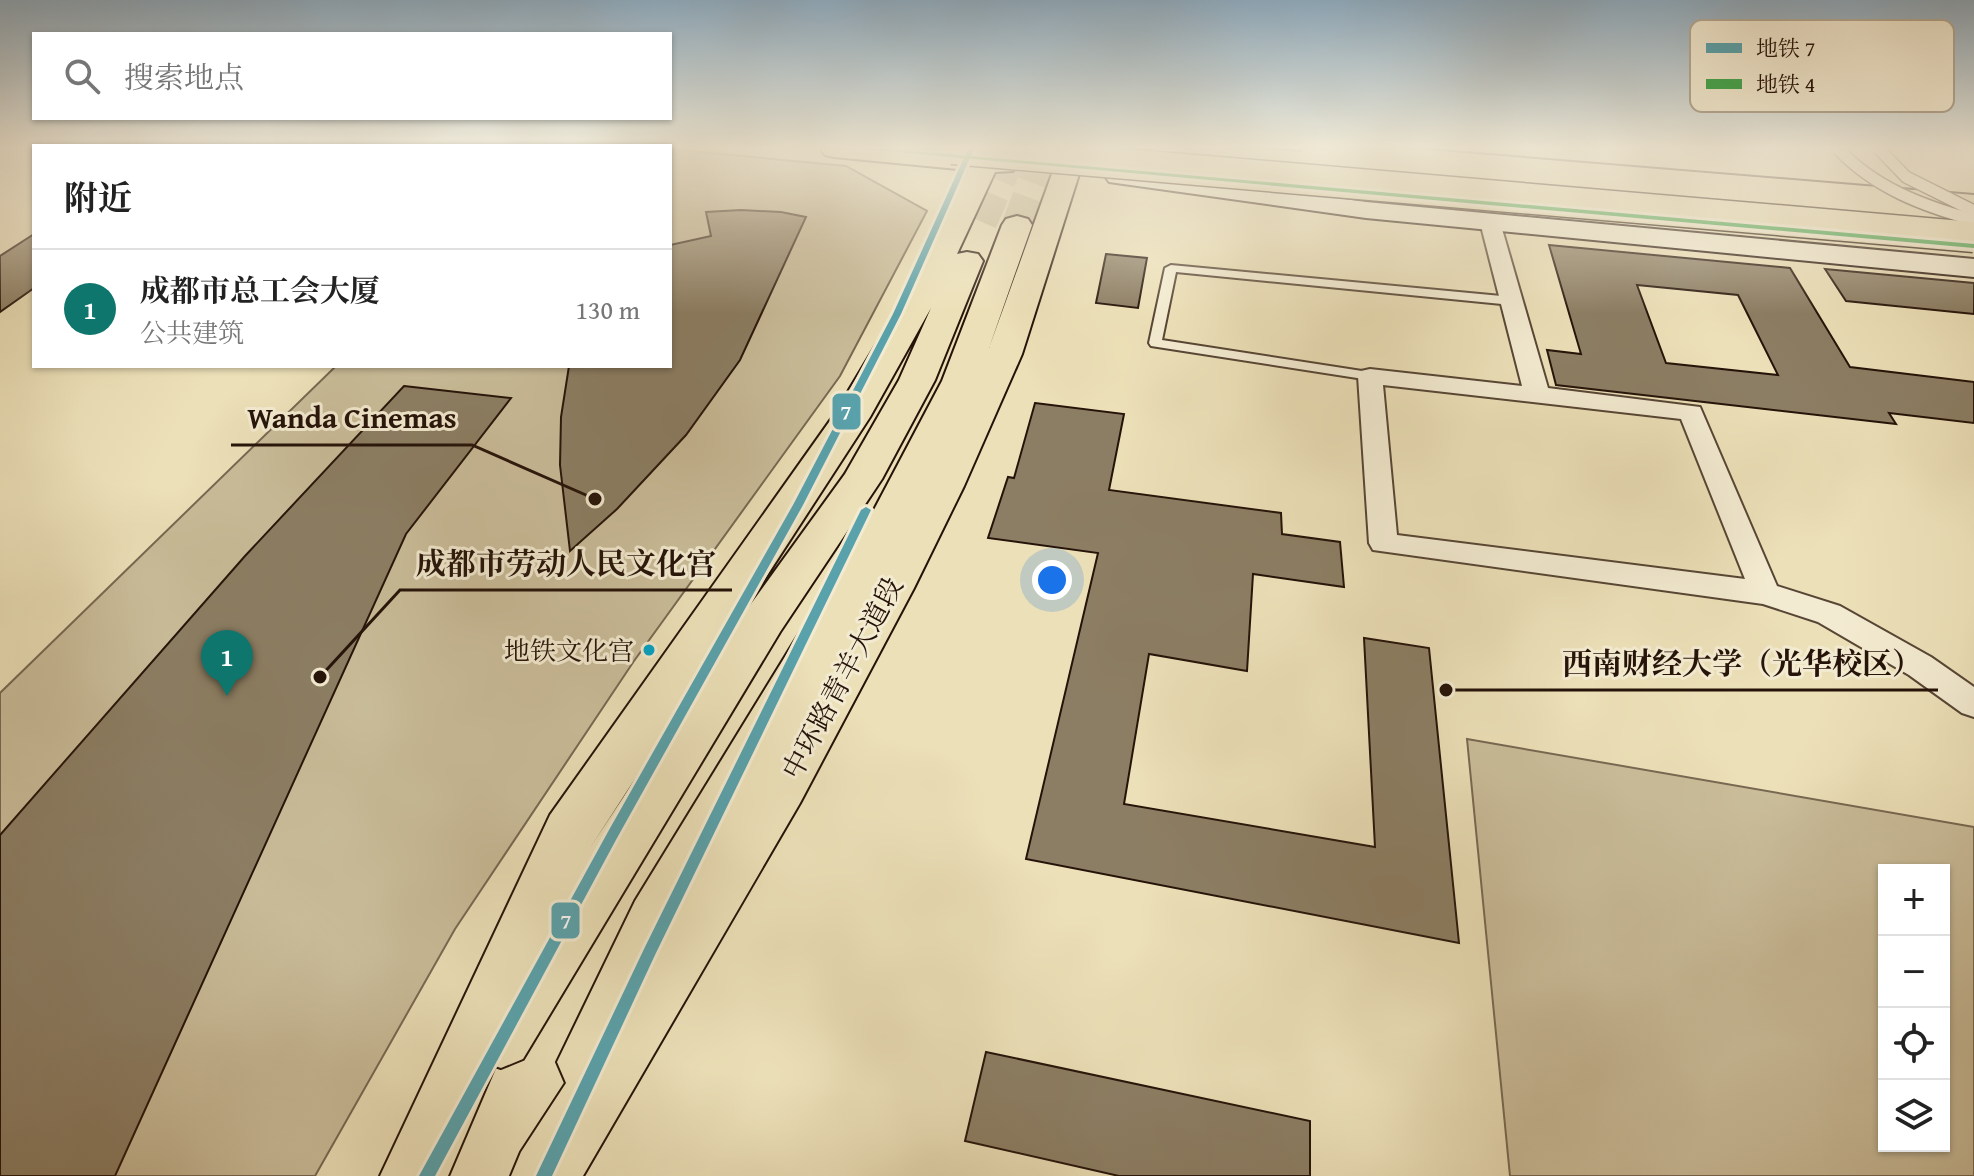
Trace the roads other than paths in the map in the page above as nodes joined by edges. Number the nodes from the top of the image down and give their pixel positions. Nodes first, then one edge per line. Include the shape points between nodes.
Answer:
1 (957, 204) tunnel mouth
2 (1056, 204) tunnel mouth
3 (1321, 204) edge
4 (1443, 204) edge
5 (1488, 204) edge
6 (1576, 204) edge
7 (1799, 204) edge
8 (1925, 204) edge
9 (1974, 219) edge
10 (1490, 222) junction
11 (1974, 237) edge
12 (1974, 249) edge
13 (1974, 268) edge
14 (1512, 301) junction
15 (1370, 376) junction
16 (1537, 395) junction
17 (1765, 593) junction
18 (1974, 704) edge
19 (417, 1176) edge
20 (533, 1176) edge
21 (545, 1176) edge

1 - 19 main road via 923,293 851,417 569,832
2 - 21 main road, 中环路青羊大道段 via 993,380 887,597 759,832
3 - 10 street
4 - 12 main road
5 - 12 main road
6 - 11 main road, bridge
7 - 9 main road, bridge
8 - 9 lane, bridge
10 - 13 street
10 - 14 street
14 - 15 lane via 1171,268 1155,343
14 - 16 street
15 - 16 street
15 - 17 street via 1383,543
16 - 17 street via 1691,412
17 - 18 street via 1829,614
19 - 20 main road via 764,620 862,479 1000,223 960,381 888,523 655,920

